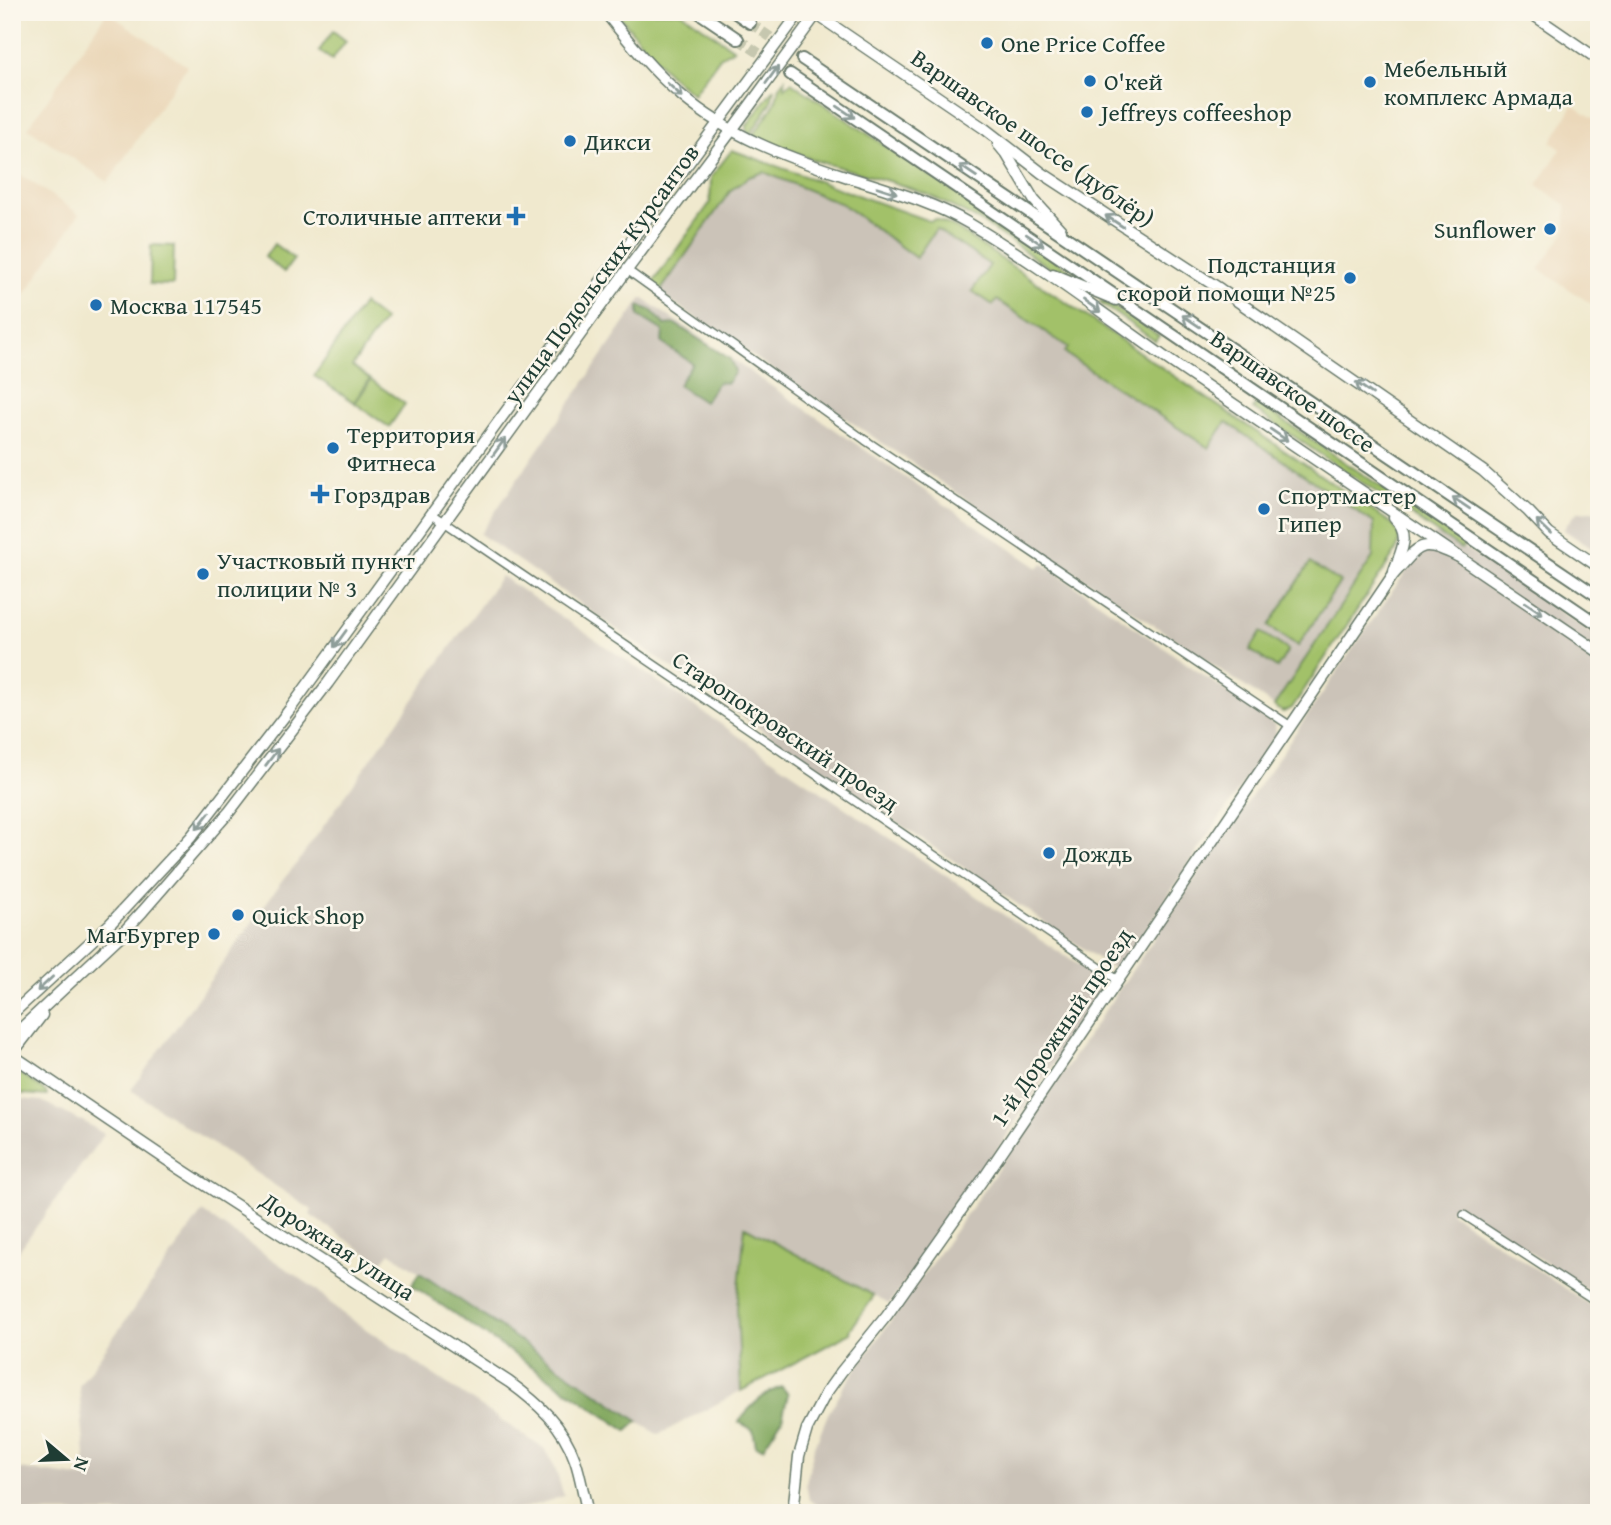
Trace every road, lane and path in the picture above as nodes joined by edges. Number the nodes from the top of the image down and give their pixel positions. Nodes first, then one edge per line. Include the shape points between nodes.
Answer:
1 (606, 12) edge
2 (698, 12) edge
3 (734, 12) edge
4 (800, 12) edge
5 (1529, 12) edge
6 (816, 13) edge
7 (750, 23) tunnel mouth
8 (738, 39) tunnel mouth
9 (802, 59) tunnel mouth
10 (1599, 60) edge
11 (790, 74) tunnel mouth
12 (719, 123) junction
13 (985, 129) junction
14 (732, 130) junction
15 (1066, 236) junction
16 (1036, 267) junction
17 (627, 270) junction
18 (600, 282) junction
19 (612, 291) junction
20 (1133, 307) junction
21 (576, 315) junction
22 (588, 324) junction
23 (1380, 503) junction
24 (431, 513) junction
25 (444, 522) junction
26 (1457, 556) junction
27 (1599, 567) edge
28 (1393, 575) junction
29 (1599, 597) edge
30 (1599, 625) edge
31 (1599, 652) edge
32 (1289, 726) junction
33 (1118, 980) junction
34 (54, 997) junction
35 (12, 1014) edge
36 (12, 1037) edge
37 (12, 1055) edge
38 (1464, 1215) dead end
39 (1599, 1303) edge
40 (588, 1513) edge
41 (793, 1513) edge

1 -> 12 main road via 655,71
2 - 8 main road
3 - 7 main road
4 - 12 main road, улица Подольских Курсантов
5 - 10 main road
6 - 13 main road, Варшавское шоссе (дублёр)
14 -> 6 main road, улица Подольских Курсантов
15 -> 9 main road, Варшавское шоссе
11 -> 20 main road, Варшавское шоссе
12 - 14 main road
12 - 18 main road, улица Подольских Курсантов
13 - 15 main road via 1034,200
27 -> 13 main road, Варшавское шоссе (дублёр) via 1549,533 1483,471 1034,167
14 -> 16 main road via 794,159 943,210
14 - 17 main road, улица Подольских Курсантов
29 -> 15 main road, Варшавское шоссе
16 - 20 main road
16 -> 23 main road
17 - 19 main road, улица Подольских Курсантов
17 - 32 street via 865,440
18 - 19 street via 602,293
18 - 21 main road, улица Подольских Курсантов
19 - 22 main road, улица Подольских Курсантов
20 - 30 main road, Варшавское шоссе
21 - 22 street via 587,313
21 - 24 main road, улица Подольских Курсантов
25 -> 22 main road, улица Подольских Курсантов
23 - 26 main road
23 - 28 main road via 1404,532
24 - 25 street, Старопокровский проезд
24 -> 35 main road, улица Подольских Курсантов via 191,837 110,924
25 - 33 street, Старопокровский проезд
34 -> 25 main road, улица Подольских Курсантов via 143,911 230,811
26 - 28 main road via 1426,545
26 -> 31 main road
28 - 32 main road, 1-й Дорожный проезд
32 - 33 main road, 1-й Дорожный проезд
33 - 41 main road, 1-й Дорожный проезд via 986,1175 826,1393 799,1456
34 - 36 main road, улица Подольских Курсантов
34 - 37 main road
37 - 40 main road, Дорожная улица via 535,1401 566,1440
38 - 39 street

